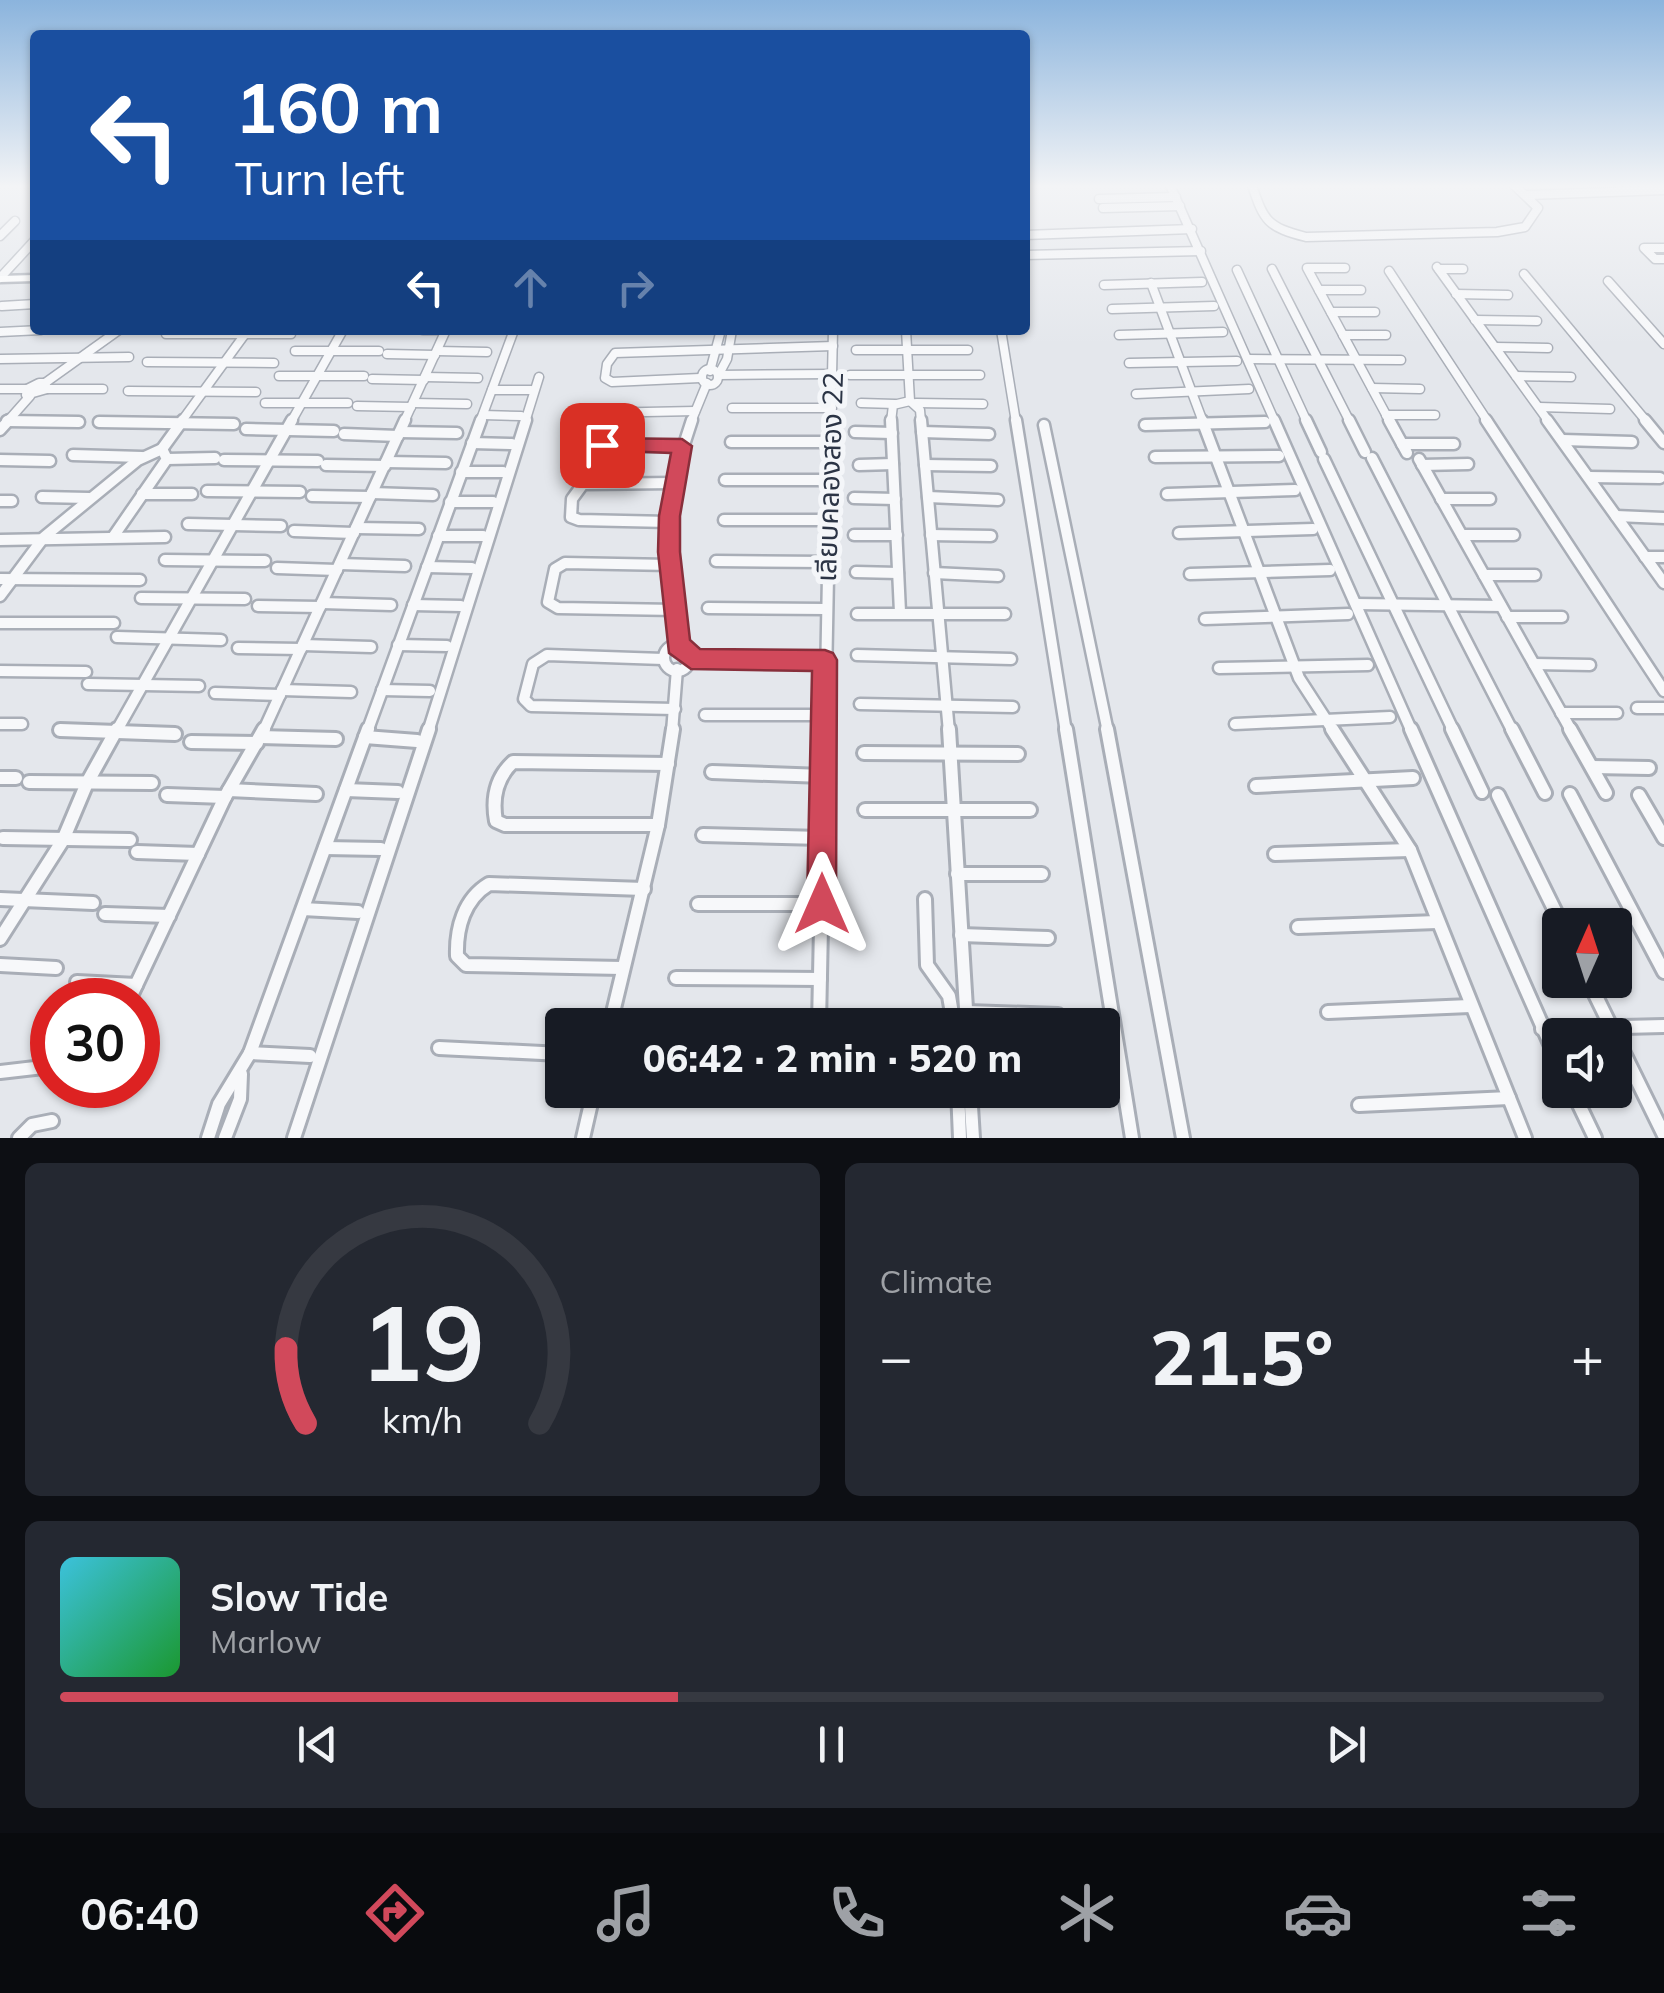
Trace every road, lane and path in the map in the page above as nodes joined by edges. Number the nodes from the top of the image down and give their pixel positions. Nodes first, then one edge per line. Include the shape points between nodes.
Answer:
1 (1196, 238) edge
2 (30, 246) edge
3 (1664, 248) edge
4 (1201, 251) junction
5 (1030, 254) edge
6 (1664, 259) edge
7 (1344, 268) dead end
8 (1272, 269) dead end
9 (1464, 269) dead end
10 (1236, 270) dead end
11 (1389, 271) dead end
12 (1524, 274) dead end
13 (0, 280) edge
14 (30, 280) edge
15 (1608, 281) dead end
16 (1202, 282) dead end
17 (1151, 283) junction
18 (1104, 284) dead end
19 (1319, 290) junction
20 (1361, 290) dead end
21 (1456, 294) junction
22 (1508, 294) dead end
23 (30, 304) edge
24 (2, 306) edge
25 (1214, 306) dead end
26 (1161, 308) junction
27 (1112, 309) dead end
28 (1331, 312) junction
29 (1375, 312) dead end
30 (1476, 320) junction
31 (1537, 321) dead end
32 (30, 331) edge
33 (0, 332) edge
34 (1222, 332) dead end
35 (1170, 334) junction
36 (1343, 334) junction
37 (111, 335) edge
38 (244, 335) edge
39 (340, 335) edge
40 (444, 335) edge
41 (512, 335) edge
42 (720, 335) edge
43 (731, 335) edge
44 (833, 335) edge
45 (906, 335) edge
46 (1002, 335) edge
47 (1119, 335) dead end
48 (1386, 335) dead end
49 (1664, 344) edge
50 (833, 346) junction
51 (1495, 347) junction
52 (730, 348) junction
53 (1548, 348) dead end
54 (718, 349) junction
55 (856, 350) dead end
56 (908, 350) junction
57 (968, 350) dead end
58 (295, 351) dead end
59 (331, 351) junction
60 (487, 352) dead end
61 (436, 353) junction
62 (78, 356) junction
63 (129, 357) dead end
64 (0, 359) edge
65 (1279, 359) junction
66 (1243, 360) junction
67 (1318, 360) junction
68 (1356, 360) junction
69 (1401, 360) dead end
70 (147, 362) dead end
71 (224, 362) junction
72 (1181, 362) junction
73 (274, 363) dead end
74 (1129, 363) dead end
75 (716, 373) junction
76 (833, 374) junction
77 (909, 375) junction
78 (279, 376) dead end
79 (317, 376) junction
80 (850, 376) dead end
81 (980, 376) dead end
82 (1516, 376) junction
83 (539, 377) dead end
84 (1571, 377) dead end
85 (478, 378) dead end
86 (424, 379) junction
87 (704, 380) junction
88 (46, 386) junction
89 (1372, 388) junction
90 (1420, 388) dead end
91 (0, 389) edge
92 (1249, 389) dead end
93 (102, 390) dead end
94 (492, 390) junction
95 (531, 390) dead end
96 (128, 391) dead end
97 (28, 392) junction
98 (203, 392) junction
99 (256, 392) dead end
100 (1192, 392) junction
101 (1136, 394) dead end
102 (302, 402) junction
103 (265, 403) dead end
104 (861, 403) dead end
105 (908, 403) junction
106 (467, 404) dead end
107 (983, 404) dead end
108 (412, 405) junction
109 (732, 408) dead end
110 (832, 408) junction
111 (1539, 408) junction
112 (695, 410) junction
113 (1610, 410) dead end
114 (482, 415) junction
115 (1386, 415) junction
116 (1435, 415) dead end
117 (521, 416) dead end
118 (80, 422) dead end
119 (99, 422) dead end
120 (1265, 422) dead end
121 (180, 423) junction
122 (1204, 423) junction
123 (234, 424) dead end
124 (1145, 425) dead end
125 (4, 426) edge
126 (1044, 426) dead end
127 (246, 429) dead end
128 (287, 430) junction
129 (855, 432) dead end
130 (922, 432) junction
131 (892, 433) junction
132 (399, 434) junction
133 (456, 434) dead end
134 (989, 434) dead end
135 (1562, 440) junction
136 (731, 442) dead end
137 (830, 442) junction
138 (1632, 442) dead end
139 (472, 443) junction
140 (1664, 443) edge
141 (512, 444) dead end
142 (1454, 444) dead end
143 (682, 446) junction
144 (164, 454) junction
145 (73, 456) dead end
146 (1216, 456) junction
147 (1279, 456) dead end
148 (144, 457) junction
149 (1156, 457) dead end
150 (0, 460) edge
151 (270, 460) junction
152 (50, 461) dead end
153 (385, 464) junction
154 (446, 464) dead end
155 (893, 464) junction
156 (1468, 464) dead end
157 (859, 465) dead end
158 (925, 465) junction
159 (992, 466) dead end
160 (462, 472) junction
161 (504, 472) dead end
162 (1589, 478) junction
163 (1660, 478) dead end
164 (725, 480) dead end
165 (828, 480) junction
166 (675, 483) junction
167 (1295, 490) dead end
168 (207, 491) dead end
169 (252, 492) junction
170 (1230, 492) junction
171 (142, 494) junction
172 (192, 494) dead end
173 (1167, 494) dead end
174 (371, 495) junction
175 (433, 495) dead end
176 (42, 497) dead end
177 (928, 497) junction
178 (89, 498) junction
179 (854, 498) dead end
180 (895, 499) junction
181 (1441, 499) junction
182 (1490, 499) dead end
183 (0, 500) edge
184 (12, 500) dead end
185 (998, 500) dead end
186 (450, 502) junction
187 (494, 502) dead end
188 (1616, 516) junction
189 (1664, 518) edge
190 (724, 520) dead end
191 (827, 520) junction
192 (669, 522) junction
193 (188, 524) dead end
194 (233, 525) junction
195 (281, 526) dead end
196 (1312, 529) dead end
197 (355, 530) junction
198 (419, 530) dead end
199 (1244, 530) junction
200 (294, 531) dead end
201 (1179, 533) dead end
202 (854, 535) dead end
203 (896, 535) junction
204 (931, 535) junction
205 (1462, 535) junction
206 (1514, 535) dead end
207 (438, 536) junction
208 (483, 536) dead end
209 (991, 536) dead end
210 (44, 537) junction
211 (113, 538) junction
212 (165, 538) dead end
213 (0, 540) edge
214 (1645, 557) junction
215 (1664, 557) edge
216 (165, 560) dead end
217 (213, 560) junction
218 (265, 561) dead end
219 (716, 561) dead end
220 (826, 562) junction
221 (670, 565) junction
222 (405, 566) dead end
223 (339, 567) junction
224 (427, 567) junction
225 (277, 568) dead end
226 (472, 568) dead end
227 (1259, 570) junction
228 (1330, 570) dead end
229 (856, 572) dead end
230 (898, 573) junction
231 (934, 573) junction
232 (1190, 574) dead end
233 (1484, 575) junction
234 (1534, 575) dead end
235 (998, 576) dead end
236 (6, 579) edge
237 (140, 580) dead end
238 (1664, 583) edge
239 (0, 596) edge
240 (141, 598) dead end
241 (192, 598) junction
242 (244, 599) dead end
243 (1393, 604) junction
244 (321, 605) junction
245 (390, 605) dead end
246 (1447, 605) junction
247 (258, 606) dead end
248 (413, 606) junction
249 (461, 606) dead end
250 (708, 608) dead end
251 (1352, 609) junction
252 (676, 610) junction
253 (1504, 611) junction
254 (900, 612) junction
255 (857, 614) dead end
256 (938, 614) junction
257 (1005, 614) dead end
258 (825, 616) junction
259 (1277, 617) junction
260 (1562, 618) dead end
261 (1205, 619) dead end
262 (0, 623) edge
263 (114, 624) dead end
264 (117, 637) dead end
265 (168, 639) junction
266 (221, 640) dead end
267 (398, 645) junction
268 (447, 646) dead end
269 (678, 646) junction
270 (302, 647) junction
271 (371, 647) dead end
272 (238, 648) dead end
273 (857, 655) dead end
274 (943, 657) junction
275 (662, 659) junction
276 (691, 659) junction
277 (1011, 659) dead end
278 (825, 660) junction
279 (1368, 664) dead end
280 (1534, 664) junction
281 (1590, 665) dead end
282 (1294, 666) junction
283 (1219, 668) dead end
284 (678, 669) junction
285 (0, 671) edge
286 (142, 685) junction
287 (198, 686) dead end
288 (382, 690) junction
289 (430, 691) dead end
290 (1664, 691) edge
291 (281, 692) junction
292 (351, 692) dead end
293 (215, 693) dead end
294 (860, 704) dead end
295 (947, 704) junction
296 (1013, 706) dead end
297 (674, 708) junction
298 (1637, 708) dead end
299 (1664, 709) edge
300 (1562, 713) junction
301 (1617, 713) dead end
302 (704, 715) dead end
303 (824, 715) junction
304 (1390, 717) dead end
305 (1326, 721) junction
306 (0, 724) edge
307 (22, 724) dead end
308 (1235, 724) dead end
309 (60, 730) dead end
310 (116, 732) junction
311 (175, 734) dead end
312 (365, 737) junction
313 (259, 740) junction
314 (336, 740) dead end
315 (417, 741) dead end
316 (191, 742) dead end
317 (864, 753) dead end
318 (950, 754) junction
319 (1018, 754) dead end
320 (668, 764) junction
321 (1592, 768) junction
322 (1649, 768) dead end
323 (712, 772) dead end
324 (823, 776) junction
325 (0, 778) edge
326 (1413, 778) dead end
327 (87, 783) junction
328 (152, 783) dead end
329 (1369, 783) junction
330 (1256, 786) dead end
331 (346, 790) junction
332 (398, 792) dead end
333 (1482, 792) dead end
334 (1606, 792) dead end
335 (227, 793) junction
336 (1544, 793) dead end
337 (167, 794) dead end
338 (316, 794) dead end
339 (1570, 794) dead end
340 (1639, 795) dead end
341 (1498, 796) dead end
342 (953, 809) junction
343 (864, 810) dead end
344 (1030, 810) dead end
345 (658, 825) junction
346 (703, 835) dead end
347 (3, 838) dead end
348 (822, 838) junction
349 (1664, 838) edge
350 (63, 840) junction
351 (325, 848) junction
352 (380, 848) dead end
353 (1410, 850) junction
354 (198, 854) junction
355 (1275, 854) dead end
356 (957, 874) junction
357 (1042, 874) dead end
358 (644, 889) junction
359 (0, 899) edge
360 (925, 899) dead end
361 (26, 900) junction
362 (92, 903) dead end
363 (698, 904) dead end
364 (822, 904) junction
365 (1554, 908) edge
366 (303, 909) junction
367 (358, 912) dead end
368 (105, 914) dead end
369 (169, 916) junction
370 (1437, 922) junction
371 (1298, 927) dead end
372 (961, 935) junction
373 (1048, 938) dead end
374 (0, 939) edge
375 (0, 964) edge
376 (56, 968) dead end
377 (622, 968) junction
378 (1664, 972) edge
379 (139, 978) edge
380 (676, 978) dead end
381 (820, 979) junction
382 (1470, 1006) junction
383 (614, 1008) edge
384 (819, 1008) edge
385 (951, 1008) edge
386 (966, 1008) edge
387 (1328, 1012) dead end
388 (1632, 1026) edge
389 (1664, 1026) edge
390 (1542, 1029) edge
391 (439, 1048) dead end
392 (250, 1053) junction
393 (545, 1053) edge
394 (310, 1056) dead end
395 (30, 1069) edge
396 (1632, 1069) edge
397 (0, 1072) edge
398 (241, 1073) junction
399 (1509, 1098) junction
400 (1359, 1105) dead end
401 (590, 1108) edge
402 (959, 1108) edge
403 (971, 1108) edge
404 (1581, 1108) edge
405 (52, 1121) dead end
406 (1664, 1135) edge
407 (19, 1138) edge
408 (208, 1138) edge
409 (225, 1138) edge
410 (294, 1138) edge
411 (583, 1138) edge
412 (960, 1138) edge
413 (973, 1138) edge
414 (1132, 1138) edge
415 (1183, 1138) edge
416 (1525, 1138) edge
417 (1595, 1138) edge

1 - 4 street
2 - 13 street
3 - 6 street via 1644,248
4 - 5 street
4 - 66 street
7 - 19 street via 1307,268
8 - 67 street
9 - 21 street via 1438,268
10 - 65 street
11 - 290 street
12 - 140 street
13 - 14 street
15 - 49 street
16 - 17 street
17 - 18 street
17 - 26 street
19 - 20 street
19 - 28 street
21 - 22 street
21 - 30 street
23 - 24 street
25 - 26 street
26 - 27 street
26 - 35 street
28 - 29 street
28 - 36 street
30 - 31 street
30 - 51 street
32 - 33 street
34 - 35 street
35 - 47 street
35 - 72 street
36 - 48 street
36 - 68 street
37 - 62 street
38 - 71 street
39 - 59 street
40 - 61 street
41 - 94 street
42 - 54 street
43 - 52 street
44 - 50 street, เลียบคลองสอง 22
45 - 56 street
46 - 414 street
50 - 52 street
50 - 76 street, เลียบคลองสอง 22
51 - 53 street
51 - 82 street
52 - 54 street
52 - 75 street
54 - 75 street
54 - 87 street via 615,353 604,378
55 - 56 street
56 - 57 street
56 - 77 street
58 - 59 street
59 - 61 street
59 - 79 street
60 - 61 street
61 - 86 street
62 - 63 street
62 - 64 street
62 - 88 street
65 - 66 street
65 - 67 street
65 - 243 street
66 - 72 street
66 - 251 street
67 - 68 street
67 - 246 street
68 - 69 street
68 - 89 street
70 - 71 street
71 - 73 street
71 - 98 street
72 - 74 street
72 - 100 street
75 - 76 street
75 - 87 street
76 - 110 street, เลียบคลองสอง 22
77 - 80 street
77 - 81 street
77 - 105 street
78 - 79 street
79 - 86 street
79 - 102 street
82 - 84 street
82 - 111 street
83 - 410 street
85 - 86 street
86 - 108 street
87 - 112 street
88 - 93 street
88 - 97 street
89 - 90 street
89 - 115 street
91 - 97 street
92 - 100 street
94 - 95 street
94 - 114 street
96 - 98 street
97 - 125 street
98 - 99 street
98 - 121 street
100 - 101 street
100 - 122 street
102 - 103 street
102 - 108 street
102 - 128 street
104 - 105 street
105 - 107 street
105 - 130 street
105 - 131 street via 892,408
106 - 108 street
108 - 132 street
109 - 110 street
110 - 137 street, เลียบคลองสอง 22
111 - 113 street
111 - 135 street
112 - 143 street
112 - 143 street via 597,413 590,423 591,446
114 - 117 street
114 - 139 street
115 - 116 street
115 - 142 street via 1404,448
118 - 125 street
119 - 121 street
120 - 122 street
121 - 123 street
121 - 144 street
122 - 124 street
122 - 146 street
126 - 415 street
127 - 128 street
128 - 132 street
128 - 151 street
129 - 131 street
130 - 134 street
130 - 158 street
131 - 155 street
132 - 133 street
132 - 153 street
135 - 138 street
135 - 162 street
136 - 137 street
137 - 165 street, เลียบคลองสอง 22
139 - 141 street
139 - 160 street
143 - 166 street
144 - 148 street
144 - 151 street
144 - 171 street
145 - 148 street
146 - 147 street
146 - 149 street
146 - 170 street
148 - 178 street
150 - 152 street
151 - 153 street
151 - 169 street
153 - 154 street
153 - 174 street
155 - 157 street
155 - 180 street
156 - 181 street via 1420,462
158 - 159 street
158 - 177 street
160 - 161 street
160 - 186 street
162 - 163 street
162 - 188 street
164 - 165 street
165 - 191 street, เลียบคลองสอง 22
166 - 192 street
166 - 192 street via 583,484 570,512 579,520
167 - 170 street
168 - 169 street
169 - 174 street
169 - 194 street
170 - 173 street
170 - 199 street
171 - 172 street
171 - 211 street
174 - 175 street
174 - 197 street
176 - 178 street
177 - 185 street
177 - 204 street
178 - 210 street
179 - 180 street
180 - 203 street
181 - 182 street
181 - 205 street
183 - 184 street
186 - 187 street
186 - 207 street
188 - 189 street
188 - 214 street
190 - 191 street
191 - 220 street, เลียบคลองสอง 22
192 - 221 street
193 - 194 street
194 - 195 street
194 - 217 street
196 - 199 street
197 - 198 street
197 - 200 street
197 - 223 street
199 - 201 street
199 - 227 street
202 - 203 street
203 - 230 street
204 - 209 street
204 - 231 street
205 - 206 street
205 - 233 street
207 - 208 street
207 - 224 street
210 - 211 street
210 - 213 street
210 - 236 street
211 - 212 street
214 - 215 street
214 - 238 street
216 - 217 street
217 - 218 street
217 - 241 street
219 - 220 street
220 - 258 street, เลียบคลองสอง 22
221 - 252 street
221 - 252 street via 564,562 555,569 548,602 558,608
222 - 223 street
223 - 225 street
223 - 244 street
224 - 226 street
224 - 248 street
227 - 228 street
227 - 232 street
227 - 259 street
229 - 230 street
230 - 254 street
231 - 235 street
231 - 256 street
233 - 234 street
233 - 253 street
236 - 237 street
236 - 239 street
240 - 241 street
241 - 242 street
241 - 265 street
243 - 246 street
243 - 251 street
243 - 333 street
244 - 245 street
244 - 247 street
244 - 270 street
246 - 253 street
246 - 336 street
248 - 249 street
248 - 267 street
250 - 258 street
251 - 259 street
251 - 390 street
252 - 269 street
253 - 260 street
253 - 280 street
254 - 255 street
254 - 256 street
256 - 257 street
256 - 274 street
258 - 278 street, เลียบคลองสอง 22
259 - 261 street
259 - 282 street
262 - 263 street
264 - 265 street
265 - 266 street
265 - 286 street
267 - 268 street
267 - 288 street
269 - 275 street
269 - 276 street
270 - 271 street
270 - 272 street
270 - 291 street
273 - 274 street
274 - 277 street
274 - 295 street
275 - 284 street
275 - 297 street via 547,655 534,664 524,699 531,706
276 - 278 street
276 - 284 street
278 - 303 street, เลียบคลองสอง 22
279 - 282 street
280 - 281 street
280 - 300 street
282 - 283 street
282 - 305 street
284 - 297 street
285 - 286 street
286 - 287 street
286 - 310 street
288 - 289 street
288 - 312 street
291 - 292 street
291 - 293 street
291 - 313 street
294 - 295 street
295 - 296 street
295 - 318 street
297 - 320 street
298 - 299 street
300 - 301 street
300 - 321 street
302 - 303 street
303 - 324 street, เลียบคลองสอง 22
304 - 305 street
305 - 308 street
305 - 329 street
306 - 307 street
309 - 310 street
310 - 311 street
310 - 327 street
312 - 315 street
312 - 331 street
313 - 314 street
313 - 316 street
313 - 335 street
317 - 318 street
318 - 319 street
318 - 342 street
320 - 345 street
320 - 345 street via 513,762 496,790 493,813 505,825
321 - 322 street
321 - 334 street
323 - 324 street
324 - 348 street, เลียบคลองสอง 22
325 - 327 street
326 - 329 street
327 - 328 street
327 - 350 street
329 - 330 street
329 - 353 street
331 - 332 street
331 - 351 street
335 - 337 street
335 - 338 street
335 - 354 street
339 - 378 street
340 - 349 street
341 - 365 street
342 - 343 street
342 - 344 street
342 - 356 street
345 - 358 street
346 - 348 street
347 - 350 street
348 - 364 street, เลียบคลองสอง 22
350 - 354 street
350 - 361 street
351 - 352 street
351 - 366 street
353 - 355 street
353 - 370 street
354 - 369 street
356 - 357 street
356 - 372 street
358 - 377 street
358 - 377 street via 489,884 473,895 456,942 456,956 466,965
359 - 361 street
360 - 385 street via 928,966
361 - 362 street
361 - 374 street
363 - 364 street
364 - 381 street, เลียบคลองสอง 22
366 - 367 street
366 - 392 street
368 - 369 street
369 - 379 street
370 - 371 street
370 - 382 street
372 - 373 street
372 - 386 street
375 - 376 street
377 - 383 street
380 - 381 street
381 - 384 street, เลียบคลองสอง 22
382 - 387 street
382 - 399 street
388 - 389 street
391 - 393 street
392 - 394 street
392 - 398 street
395 - 397 street
396 - 406 street
398 - 408 street
398 - 409 street via 240,1099
399 - 400 street
399 - 416 street
401 - 411 street
402 - 412 street
403 - 413 street
404 - 417 street
405 - 407 street via 32,1125

